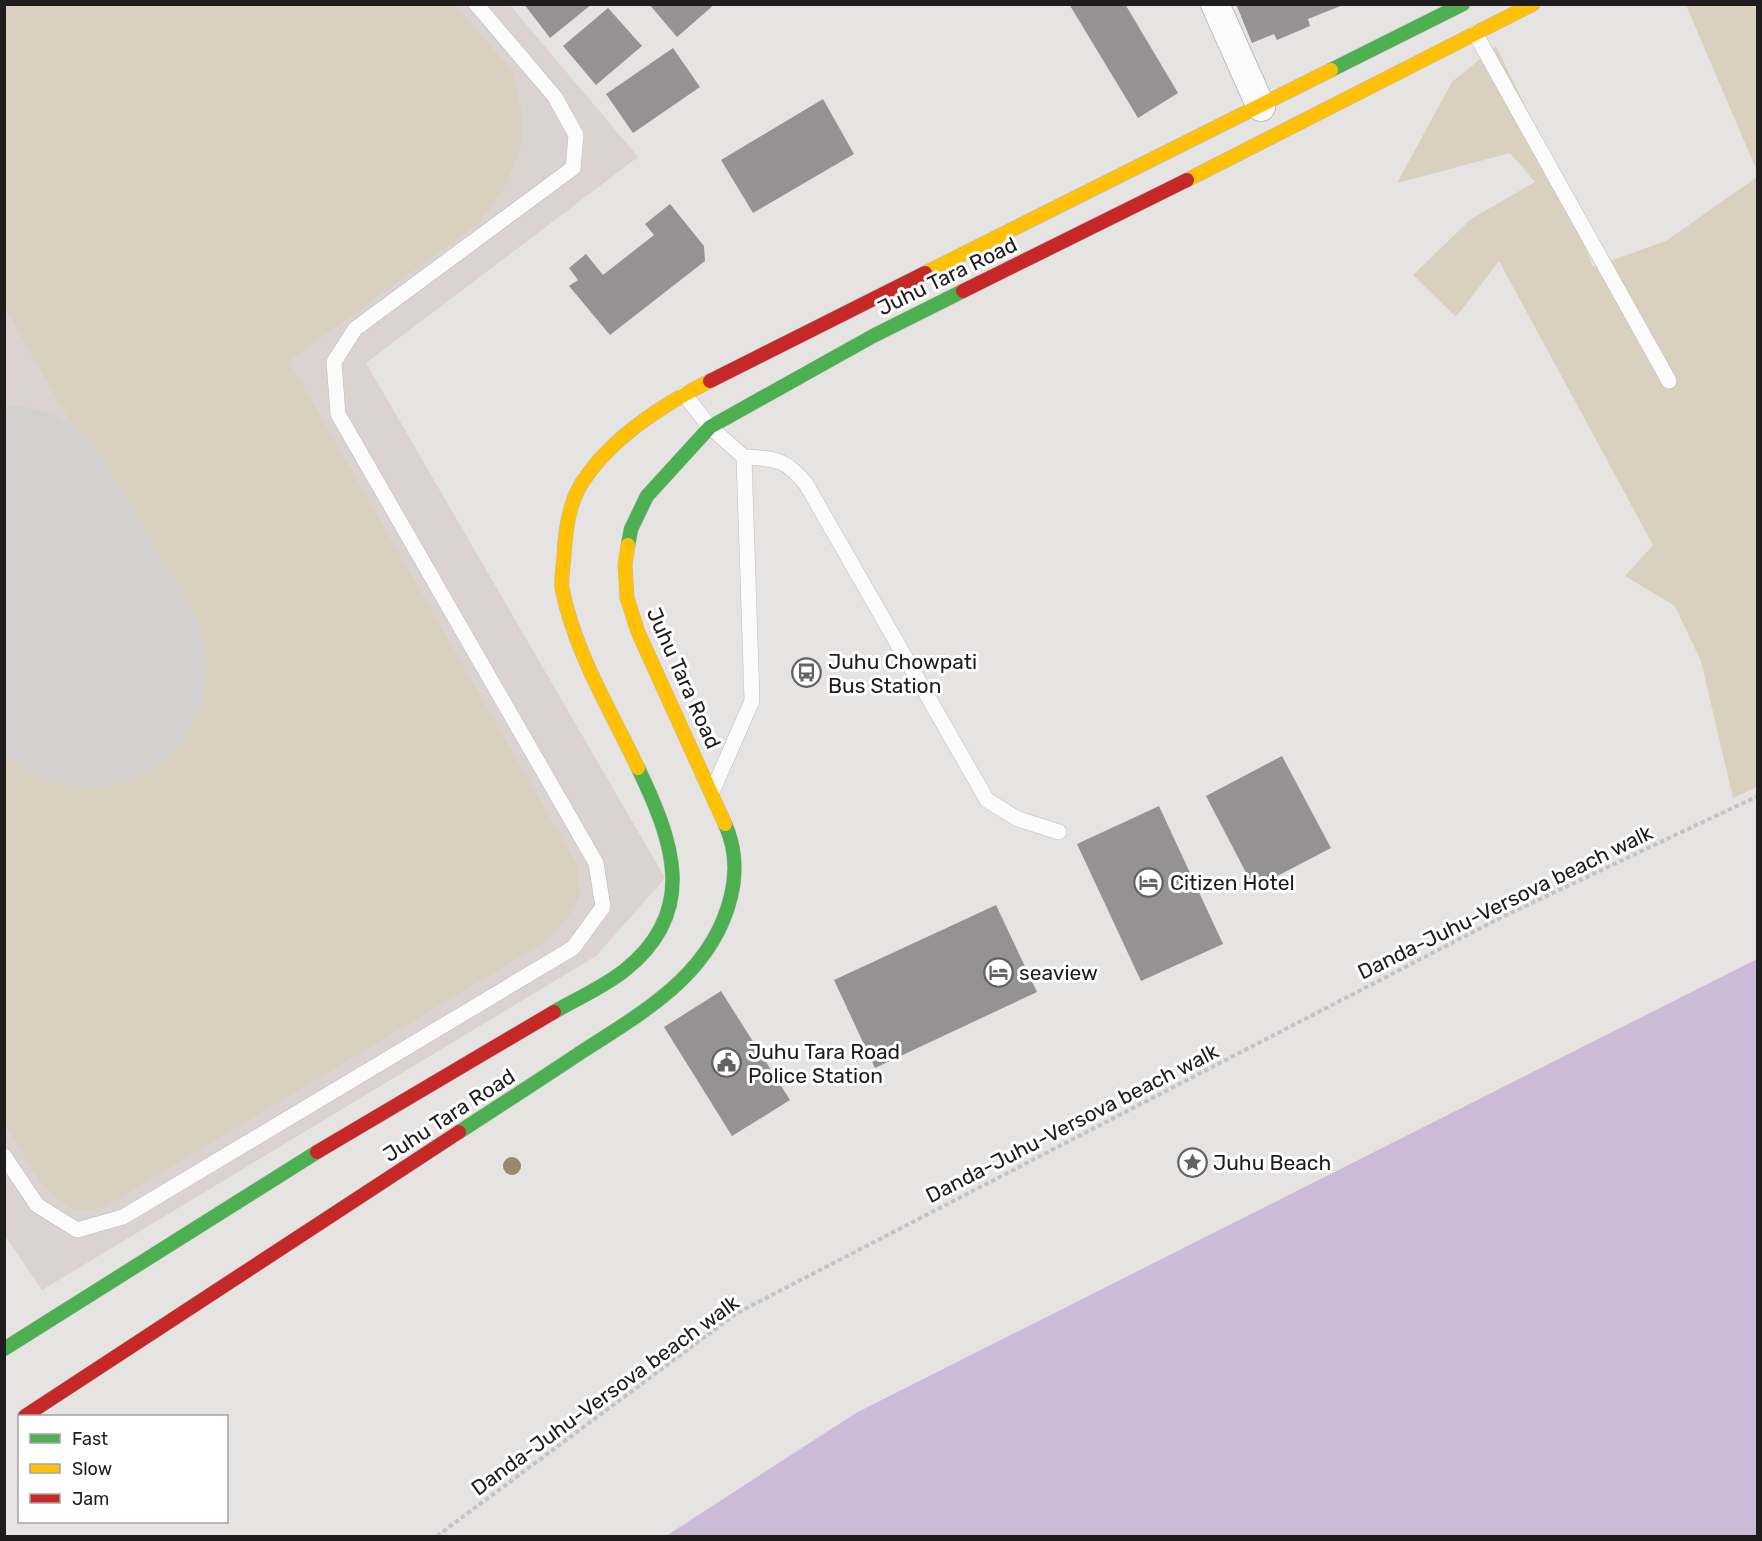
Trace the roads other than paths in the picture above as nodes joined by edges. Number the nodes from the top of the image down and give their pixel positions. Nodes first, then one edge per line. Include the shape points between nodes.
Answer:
1 (476, 4) edge
2 (1215, 4) edge
3 (1463, 4) edge
4 (1533, 4) edge
5 (1475, 33) junction
6 (1261, 107) junction
7 (1670, 381) dead end
8 (684, 394) junction
9 (710, 427) junction
10 (744, 457) junction
11 (712, 792) junction
12 (1059, 832) dead end
13 (4, 1156) edge
14 (4, 1348) edge
15 (27, 1415) edge

1 - 13 lane via 555,98 576,135 573,168 355,329 334,362 338,414 596,863 603,907 573,948 123,1217 77,1230 37,1205
2 - 6 street
3 - 6 main road, Juhu Tara Road
4 - 5 main road, Juhu Tara Road
5 - 7 lane
5 - 9 main road, Juhu Tara Road via 1274,138 873,336
6 - 8 main road, Juhu Tara Road
8 - 9 lane
8 - 14 main road, Juhu Tara Road via 639,425 607,454 580,487 565,529 562,587 581,648 662,816 675,869 674,896 665,923 647,950 624,971 281,1173
9 - 10 lane
9 - 11 main road, Juhu Tara Road via 647,496 631,529 625,565 627,598 638,632
10 - 11 lane via 752,700
10 - 12 lane via 779,459 806,484 987,800 1018,819
11 - 15 main road, Juhu Tara Road via 732,839 737,865 724,924 705,957 681,986

